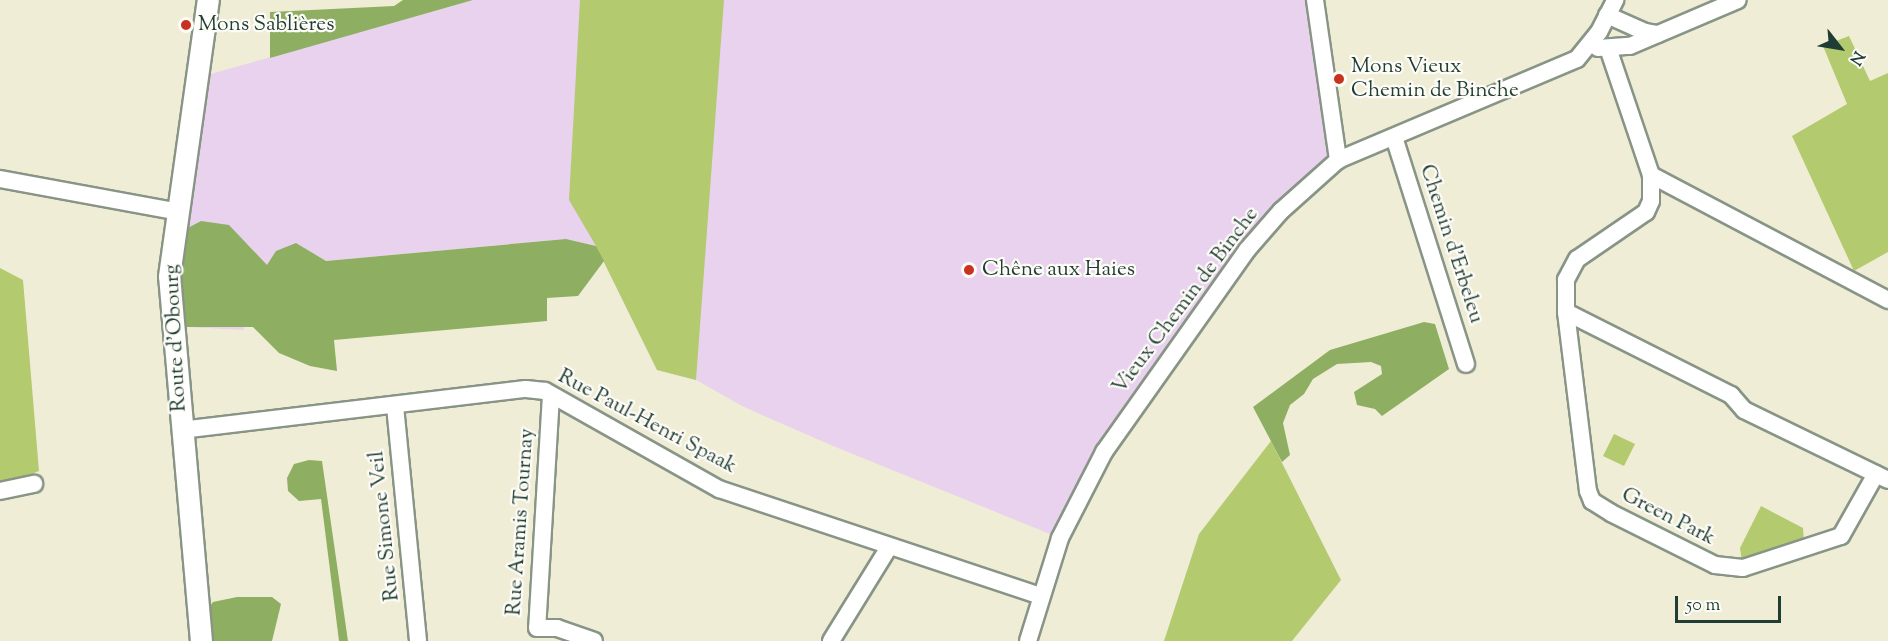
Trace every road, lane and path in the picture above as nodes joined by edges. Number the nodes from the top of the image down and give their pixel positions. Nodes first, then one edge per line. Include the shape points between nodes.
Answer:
1 (208, 0) edge
2 (1315, 0) edge
3 (1738, 0) edge
4 (1611, 7) edge
5 (1658, 34) junction
6 (1588, 48) junction
7 (1608, 48) junction
8 (1394, 137) junction
9 (1338, 160) junction
10 (1651, 175) junction
11 (0, 179) edge
12 (175, 211) junction
13 (1888, 300) edge
14 (1566, 312) junction
15 (1466, 364) dead end
16 (551, 394) junction
17 (395, 406) junction
18 (182, 430) junction
19 (1882, 477) edge
20 (34, 484) dead end
21 (0, 491) edge
22 (889, 547) junction
23 (1041, 596) junction
24 (201, 641) edge
25 (418, 641) edge
26 (594, 641) edge
27 (831, 641) edge
28 (1028, 641) edge

1 - 12 main road, Route d'Obourg
2 - 9 street
3 - 5 street
4 - 5 street
4 - 6 street
5 - 7 street via 1630,46
6 - 7 street
6 - 8 street, Vieux Chemin de Binche via 1564,66
7 - 10 street, Green Park
8 - 9 street, Vieux Chemin de Binche
8 - 15 street, Chemin d'Erbeleu
9 - 23 street, Vieux Chemin de Binche via 1281,211 1247,250 1124,423 1078,498
10 - 13 street
10 - 14 street, Green Park via 1651,201 1646,212 1577,259 1564,295
11 - 12 street
12 - 18 main road, Route d'Obourg via 169,297
14 - 19 street, Green Park via 1731,395 1744,410
14 - 19 street, Green Park via 1588,491 1592,501 1611,513 1715,565 1743,568 1841,536
16 - 17 street, Rue Paul-Henri Spaak via 526,389
16 - 22 street, Rue Paul-Henri Spaak via 719,489
16 - 26 street, Rue Aramis Tournay via 537,628 557,628
17 - 18 street, Rue Paul-Henri Spaak
17 - 25 street, Rue Simone Veil
18 - 24 main road, Route d'Obourg
20 - 21 street
22 - 23 street, Rue Paul-Henri Spaak
22 - 27 street
23 - 28 street, Vieux Chemin de Binche

